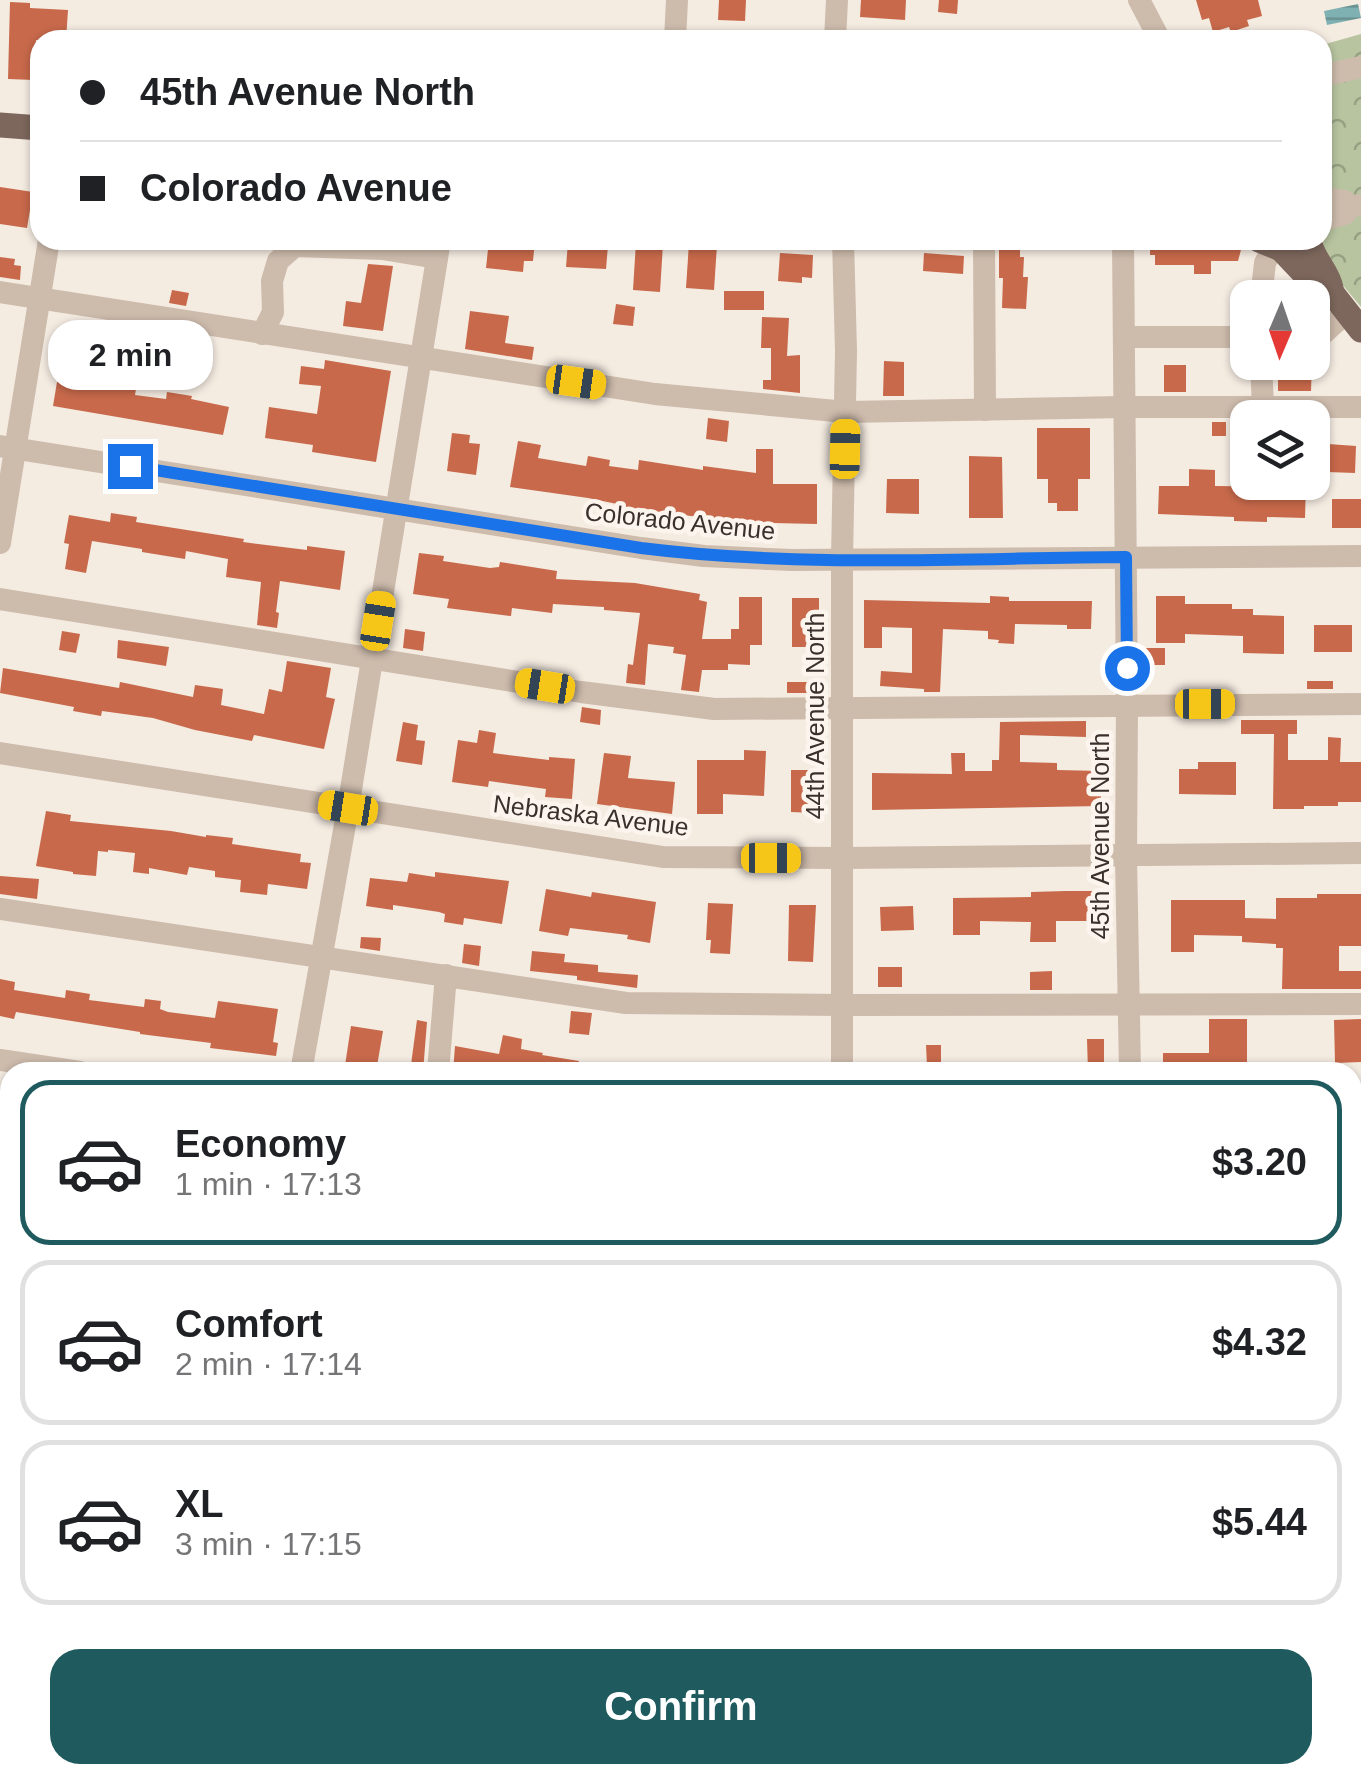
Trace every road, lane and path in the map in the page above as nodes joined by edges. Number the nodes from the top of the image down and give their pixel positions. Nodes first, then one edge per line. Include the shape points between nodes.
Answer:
1 (676, 0) edge
2 (837, 0) edge
3 (1139, 0) edge
4 (674, 30) edge
5 (836, 30) edge
6 (1155, 30) edge
7 (1361, 68) edge
8 (1332, 74) edge
9 (0, 125) edge
10 (30, 127) edge
11 (1332, 199) edge
12 (1356, 206) edge
13 (1332, 217) edge
14 (47, 250) edge
15 (290, 250) edge
16 (438, 250) edge
17 (843, 250) edge
18 (984, 250) edge
19 (1122, 250) edge
20 (1279, 250) edge
21 (1291, 250) edge
22 (1263, 280) edge
23 (0, 292) edge
24 (40, 298) junction
25 (1347, 312) edge
26 (262, 334) junction
27 (1124, 337) junction
28 (1230, 337) edge
29 (420, 359) junction
30 (1124, 407) junction
31 (1330, 407) edge
32 (1361, 407) edge
33 (1230, 408) edge
34 (985, 410) junction
35 (846, 412) junction
36 (8, 447) edge
37 (396, 508) junction
38 (0, 544) edge
39 (1361, 556) edge
40 (1126, 557) junction
41 (842, 559) junction
42 (0, 599) edge
43 (372, 659) junction
44 (1361, 704) edge
45 (1127, 705) junction
46 (842, 708) junction
47 (0, 754) edge
48 (348, 808) junction
49 (1361, 853) edge
50 (1126, 856) junction
51 (844, 858) junction
52 (0, 908) edge
53 (322, 956) junction
54 (446, 975) junction
55 (1130, 1004) junction
56 (1361, 1004) edge
57 (844, 1006) junction
58 (302, 1062) edge
59 (439, 1062) edge
60 (842, 1062) edge
61 (1130, 1062) edge

1 - 4 street
2 - 5 street
3 - 6 street
7 - 8 street
9 - 10 main road
11 - 12 street
12 - 13 street
14 - 24 street
15 - 26 street via 278,260 273,312
16 - 29 street
17 - 35 street, 44th Avenue North
18 - 34 street
19 - 27 street, 45th Avenue North
20 - 22 street via 1265,263
21 - 25 main road via 1315,285
23 - 24 street
24 - 26 street
24 - 36 street
26 - 29 street
27 - 28 street
27 - 30 street, 45th Avenue North
29 - 35 street via 654,394
29 - 37 street
30 - 33 street
30 - 34 street
30 - 40 street, 45th Avenue North
31 - 32 street
34 - 35 street
35 - 41 street, 44th Avenue North
36 - 37 street, Colorado Avenue
36 - 38 street
37 - 41 street, Colorado Avenue via 704,556
37 - 43 street
39 - 40 street, Colorado Avenue
40 - 41 street, Colorado Avenue
40 - 45 street, 45th Avenue North
41 - 46 street, 44th Avenue North
42 - 43 street
43 - 46 street via 714,709
43 - 48 street
44 - 45 street
45 - 46 street
45 - 50 street, 45th Avenue North
46 - 51 street, 44th Avenue North
47 - 48 street, Nebraska Avenue
48 - 51 street, Nebraska Avenue via 663,857
48 - 53 street
49 - 50 street, Nebraska Avenue
50 - 51 street, Nebraska Avenue
50 - 55 street, 45th Avenue North
51 - 57 street, 44th Avenue North
52 - 53 street
53 - 54 street
53 - 58 street
54 - 57 street via 626,1003
54 - 59 street
55 - 56 street
55 - 57 street
55 - 61 street, 45th Avenue North
57 - 60 street, 44th Avenue North

